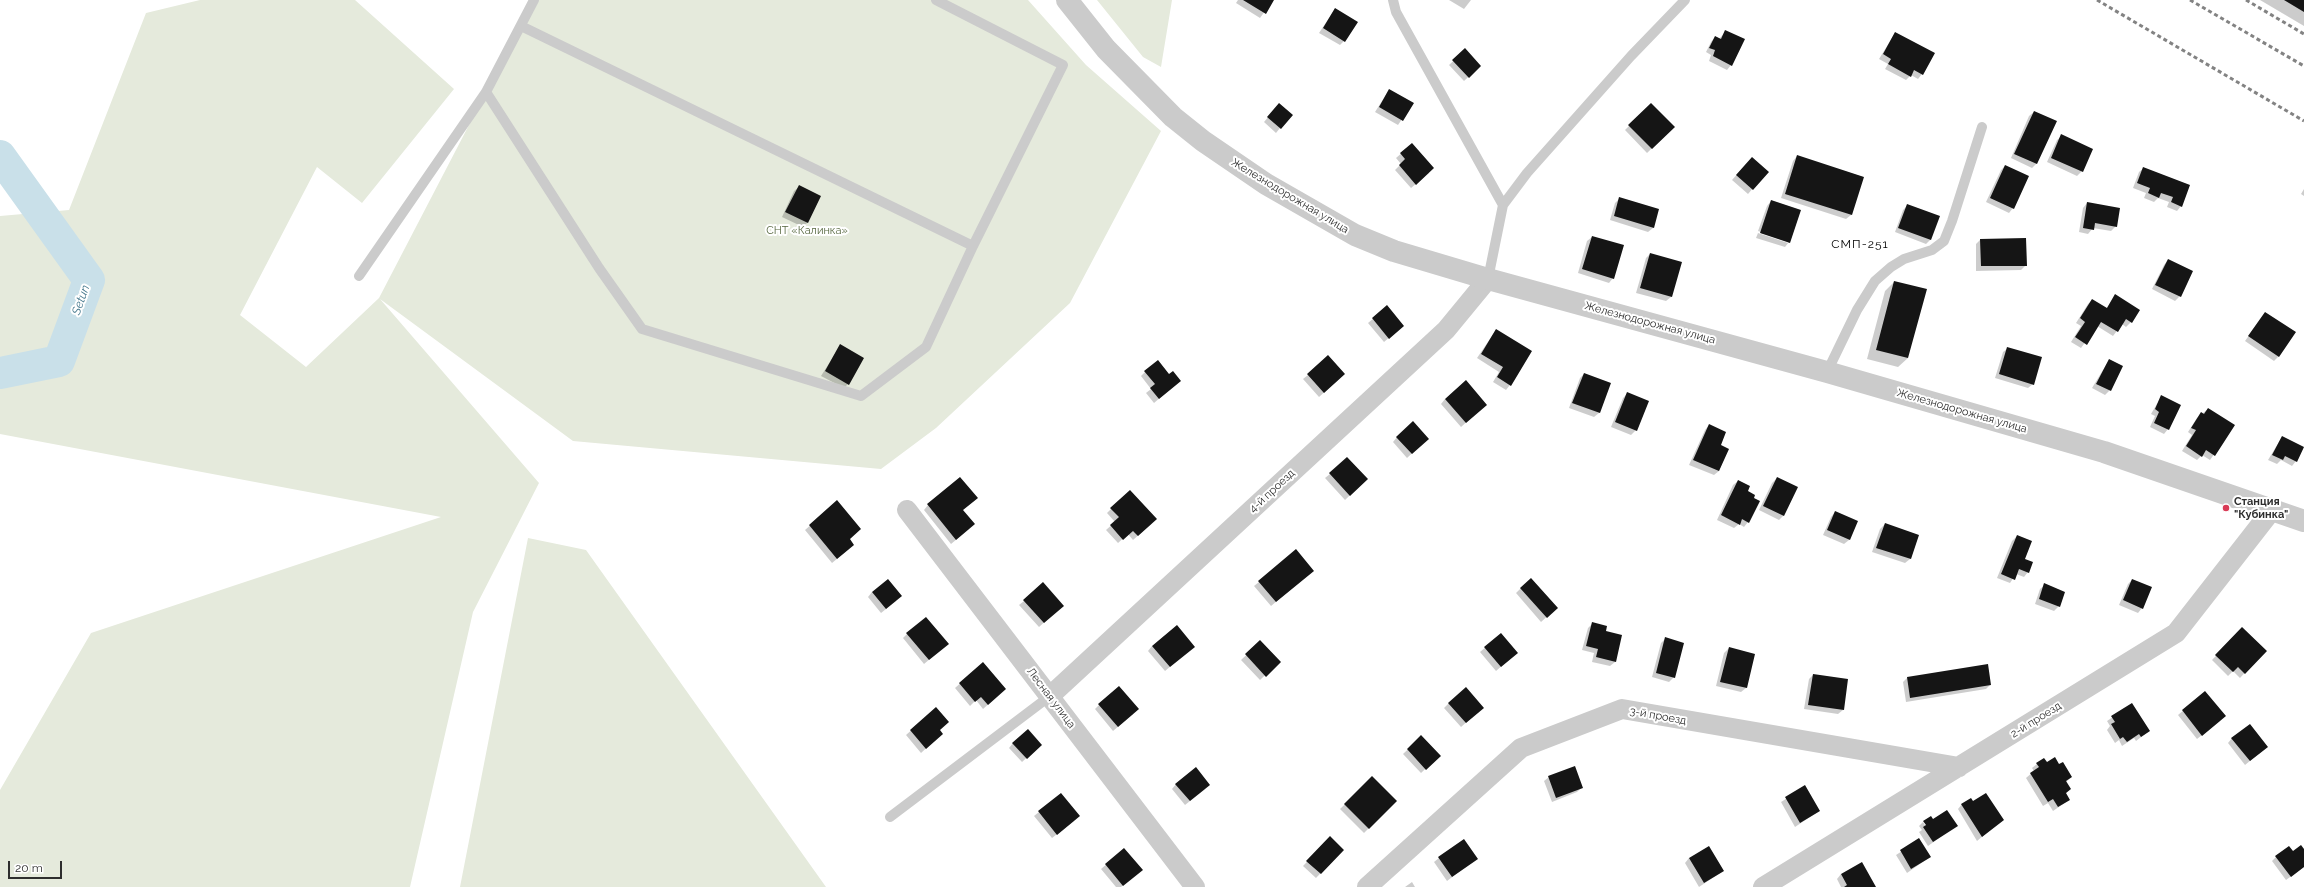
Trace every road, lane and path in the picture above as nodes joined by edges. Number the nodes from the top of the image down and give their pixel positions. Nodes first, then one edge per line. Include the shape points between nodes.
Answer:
1 (534, 0) edge
2 (936, 0) edge
3 (1067, 0) edge
4 (1393, 0) edge
5 (1685, 0) edge
6 (521, 26) junction
7 (486, 92) junction
8 (1982, 128) dead end
9 (1503, 205) junction
10 (973, 246) junction
11 (359, 276) dead end
12 (1488, 279) junction
13 (1827, 372) junction
14 (907, 510) dead end
15 (2272, 510) junction
16 (2304, 521) edge
17 (1050, 696) junction
18 (1959, 767) junction
19 (890, 818) dead end
20 (1194, 887) edge
21 (1367, 887) edge
22 (1763, 887) edge

1 - 6 lane
2 - 10 lane via 1063,65
3 - 12 street, Железнодорожная улица via 1106,49 1172,117 1266,184 1355,235 1394,251
4 - 9 lane via 1396,12
5 - 9 lane via 1631,56 1527,173
6 - 7 lane
6 - 10 lane
7 - 10 lane via 599,268 642,329 861,396 926,348
7 - 11 lane
8 - 13 lane via 1944,241 1932,250 1904,259 1875,281 1857,310
9 - 12 lane
12 - 13 street, Железнодорожная улица
12 - 17 street, 4-й проезд via 1446,330
13 - 15 street, Железнодорожная улица via 2104,452
14 - 17 street, Лесная улица
15 - 16 street, Железнодорожная улица
15 - 18 street, 2-й проезд via 2176,633
17 - 19 lane
17 - 20 street, Лесная улица
18 - 21 street, 3-й проезд via 1622,709 1521,748
18 - 22 street, 2-й проезд

